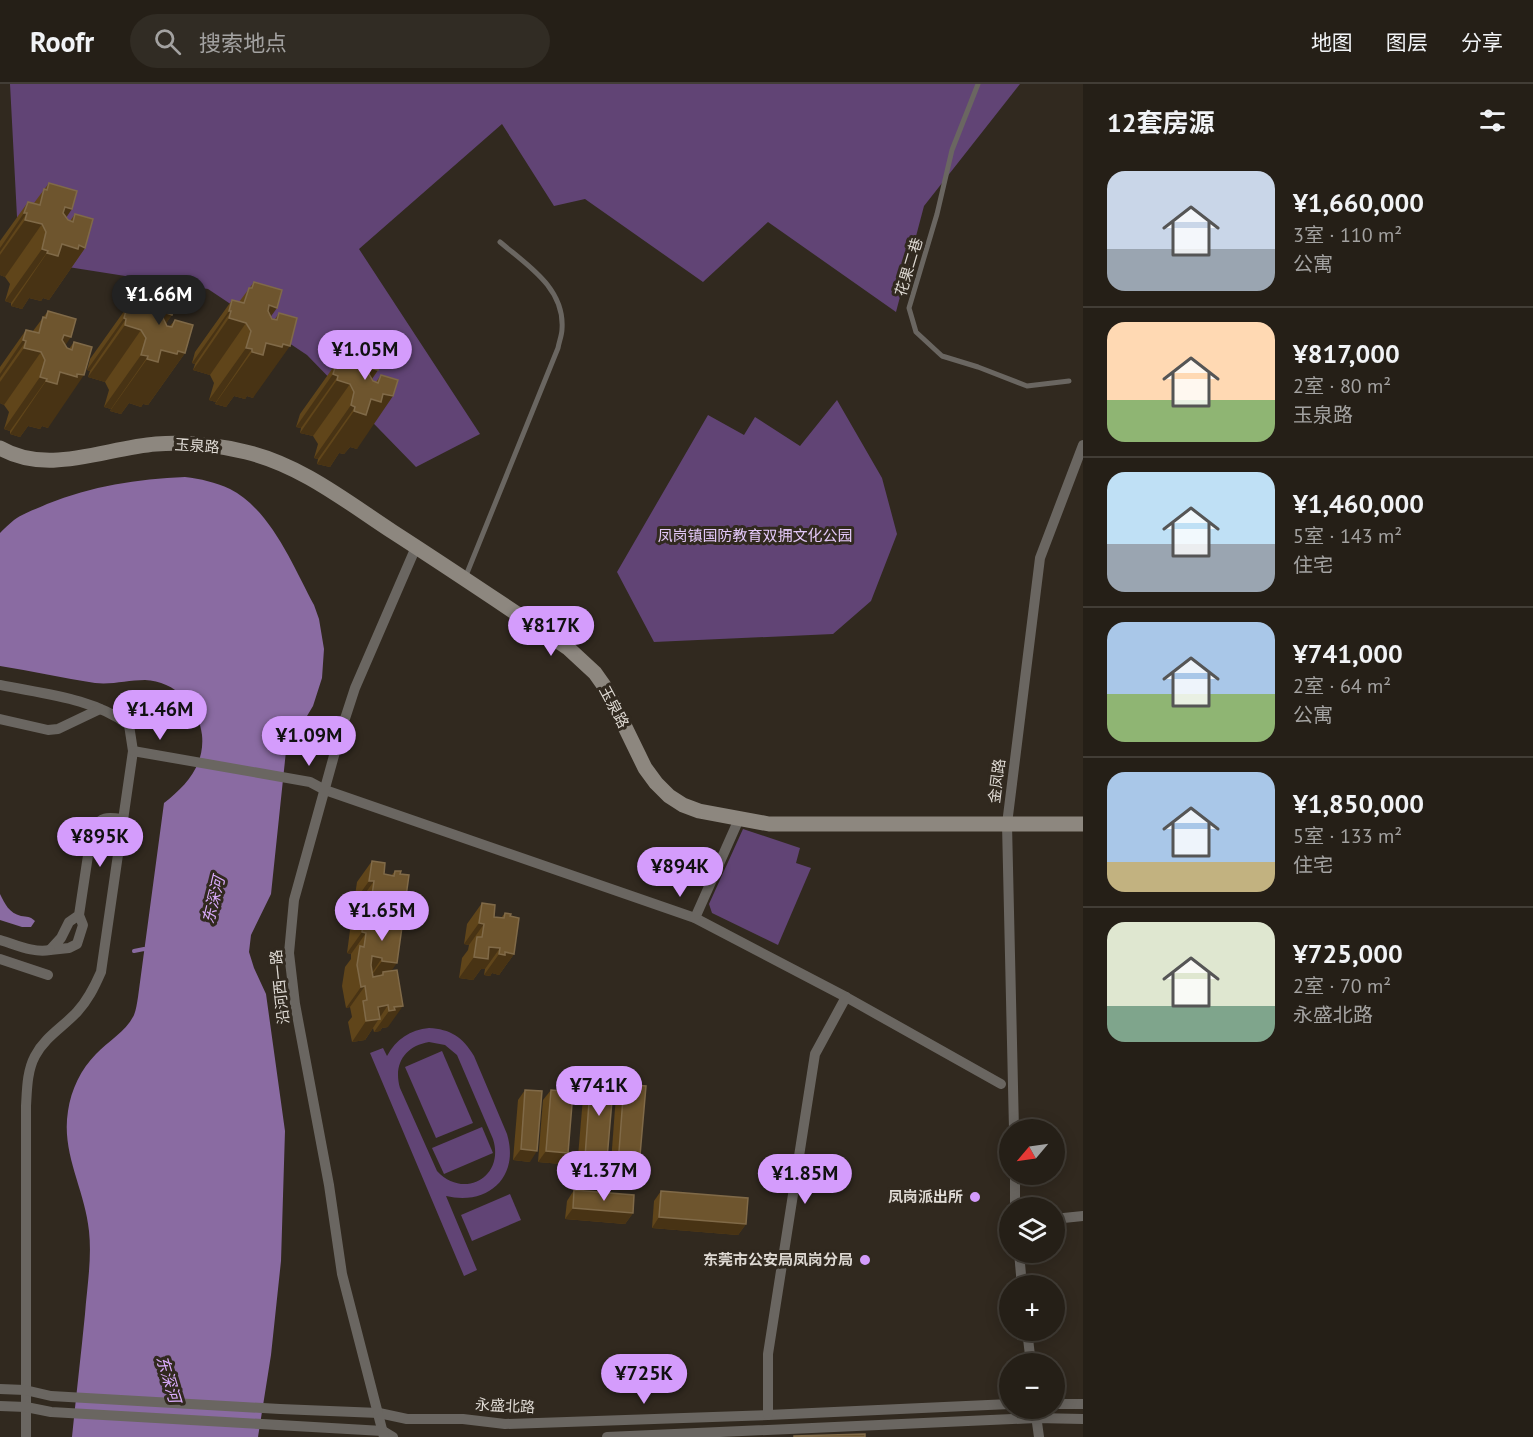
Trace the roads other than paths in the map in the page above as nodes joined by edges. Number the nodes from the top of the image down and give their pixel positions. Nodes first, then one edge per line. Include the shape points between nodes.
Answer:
1 (978, 84) edge
2 (500, 242) dead end
3 (1069, 381) dead end
4 (1083, 445) edge
5 (0, 448) edge
6 (416, 547) junction
7 (465, 579) junction
8 (0, 685) edge
9 (99, 709) junction
10 (0, 719) edge
11 (133, 751) junction
12 (325, 790) junction
13 (123, 819) junction
14 (739, 819) junction
15 (1007, 824) junction
16 (1083, 824) edge
17 (79, 915) junction
18 (695, 918) junction
19 (0, 940) edge
20 (50, 950) junction
21 (0, 959) edge
22 (48, 975) dead end
23 (846, 997) junction
24 (1001, 1084) dead end
25 (1014, 1119) edge
26 (1083, 1216) edge
27 (1065, 1218) edge
28 (0, 1389) edge
29 (25, 1390) junction
30 (999, 1404) edge
31 (1065, 1404) edge
32 (1083, 1404) edge
33 (0, 1406) edge
34 (26, 1407) junction
35 (379, 1413) junction
36 (768, 1415) junction
37 (999, 1415) edge
38 (1065, 1417) edge
39 (1037, 1419) edge
40 (1083, 1419) edge
41 (386, 1435) edge
42 (26, 1437) edge
43 (607, 1437) edge
44 (1039, 1437) edge

1 - 3 lane, 花果二巷 via 952,150 909,308 916,332 942,356 1027,386
2 - 7 lane via 545,280 555,294 562,329 558,348
4 - 15 street, 金凤路 via 1040,558
5 - 6 street, 玉泉路 via 50,461 154,444 247,452 301,473
6 - 7 street, 玉泉路
6 - 12 street, 沿河西一路 via 355,688
7 - 14 street, 玉泉路 via 568,648 595,673 645,768 669,796 699,811
8 - 9 street via 79,701
9 - 10 street via 58,729
9 - 11 street via 129,725
11 - 12 street via 282,776
11 - 13 street
12 - 18 street
12 - 35 street, 沿河西一路 via 294,900 289,953 342,1274
13 - 17 street via 108,817 92,829
13 - 29 street via 100,972 90,996 35,1056 27,1080
14 - 15 street, 玉泉路 via 800,825
14 - 18 street
15 - 16 street, 玉泉路
15 - 25 street, 金凤路
17 - 20 street via 69,922
17 - 20 street via 83,925 77,944
18 - 23 street
19 - 20 street via 32,950
21 - 22 street
23 - 24 street
23 - 36 street via 815,1054 768,1354
26 - 27 street
28 - 29 street, 永盛北路
29 - 34 street
29 - 35 street, 永盛北路 via 51,1396
30 - 36 street, 永盛北路
31 - 32 street
33 - 34 street
34 - 41 street via 51,1412
34 - 42 street
35 - 36 street, 永盛北路 via 407,1419 505,1424
35 - 41 street, 沿河西一路
37 - 43 street
38 - 40 street
39 - 44 street

